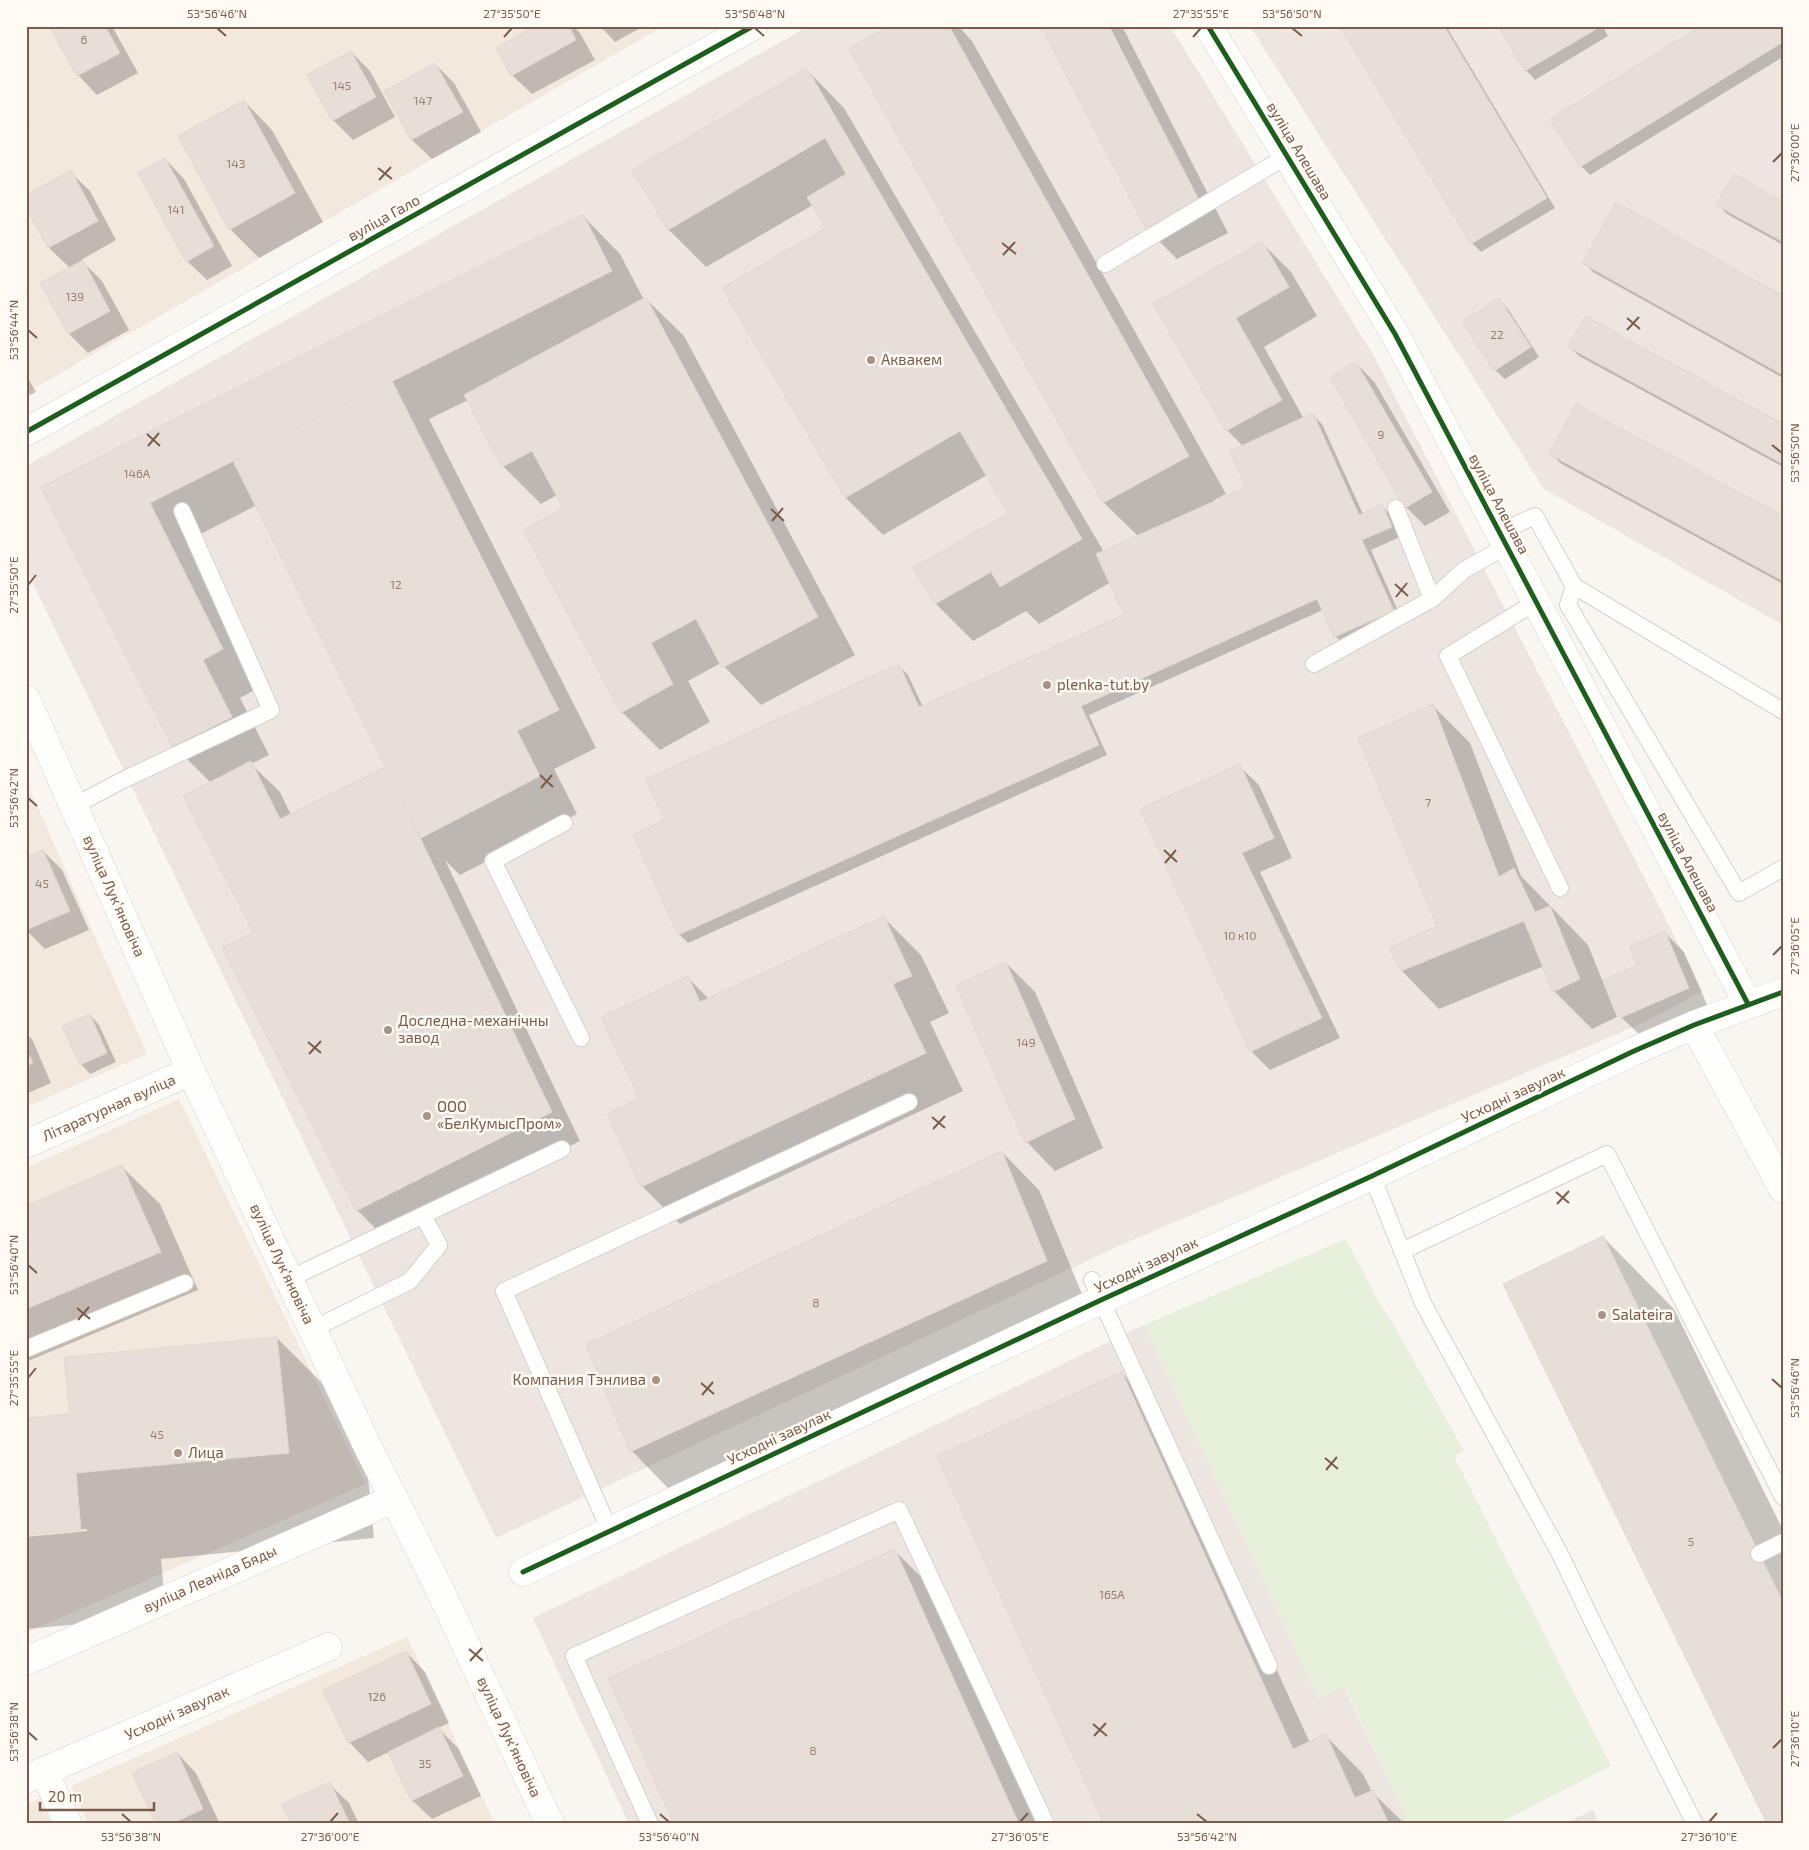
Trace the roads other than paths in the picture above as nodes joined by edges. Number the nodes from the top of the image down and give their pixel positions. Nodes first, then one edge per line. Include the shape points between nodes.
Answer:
1 (753, 26) edge
2 (1208, 26) edge
3 (1287, 156) junction
4 (1105, 264) dead end
5 (26, 432) edge
6 (1396, 508) dead end
7 (182, 511) dead end
8 (1503, 539) junction
9 (1574, 586) junction
10 (1432, 599) junction
11 (1536, 602) junction
12 (1314, 664) dead end
13 (26, 698) edge
14 (1783, 711) edge
15 (74, 806) junction
16 (564, 823) dead end
17 (1783, 868) edge
18 (1560, 888) dead end
19 (1783, 992) edge
20 (1748, 1004) junction
21 (1694, 1025) junction
22 (580, 1038) dead end
23 (191, 1071) junction
24 (909, 1102) dead end
25 (26, 1144) edge
26 (562, 1149) dead end
27 (1372, 1176) junction
28 (1783, 1189) edge
29 (423, 1216) junction
30 (1402, 1251) junction
31 (289, 1279) junction
32 (185, 1284) dead end
33 (1096, 1290) junction
34 (313, 1329) junction
35 (26, 1349) edge
36 (1783, 1497) edge
37 (394, 1498) junction
38 (610, 1531) junction
39 (1783, 1542) edge
40 (1759, 1554) dead end
41 (523, 1572) dead end
42 (328, 1647) dead end
43 (26, 1661) edge
44 (1269, 1666) dead end
45 (35, 1775) edge
46 (68, 1824) edge
47 (550, 1824) edge
48 (650, 1824) edge
49 (1046, 1824) edge
50 (1695, 1824) edge

1 - 5 street, вуліца Гало
2 - 3 street, вуліца Алешава
3 - 4 lane
3 - 8 street, вуліца Алешава via 1395,334
6 - 10 lane
7 - 15 lane via 271,710
8 - 9 lane via 1535,516
8 - 10 lane
8 - 11 street, вуліца Алешава
9 - 14 lane
9 - 17 lane via 1568,605 1739,893
10 - 12 lane
11 - 18 lane via 1448,656
11 - 20 street, вуліца Алешава
13 - 15 street, вуліца Лукʼяновіча
15 - 23 street, вуліца Лукʼяновіча
16 - 22 lane via 493,861
19 - 20 street, Усходні завулак
20 - 21 street, Усходні завулак
21 - 27 street, Усходні завулак
21 - 28 street
23 - 25 street, Літаратурная вуліца
23 - 31 street, вуліца Лукʼяновіча
24 - 38 lane via 504,1291
26 - 29 lane
27 - 30 lane
27 - 33 street, Усходні завулак
29 - 31 lane
29 - 34 lane via 439,1246 410,1281
30 - 36 lane via 1607,1154
30 - 50 lane via 1423,1303 1561,1556
31 - 34 street, вуліца Лукʼяновіча
32 - 35 lane
33 - 38 street, Усходні завулак
33 - 44 lane
34 - 37 street, вуліца Лукʼяновіча
37 - 43 street, вуліца Леаніда Бяды
37 - 47 street, вуліца Лукʼяновіча
38 - 41 street, Усходні завулак
39 - 40 lane
42 - 45 street, Усходні завулак
45 - 46 street
48 - 49 lane via 574,1656 899,1510

